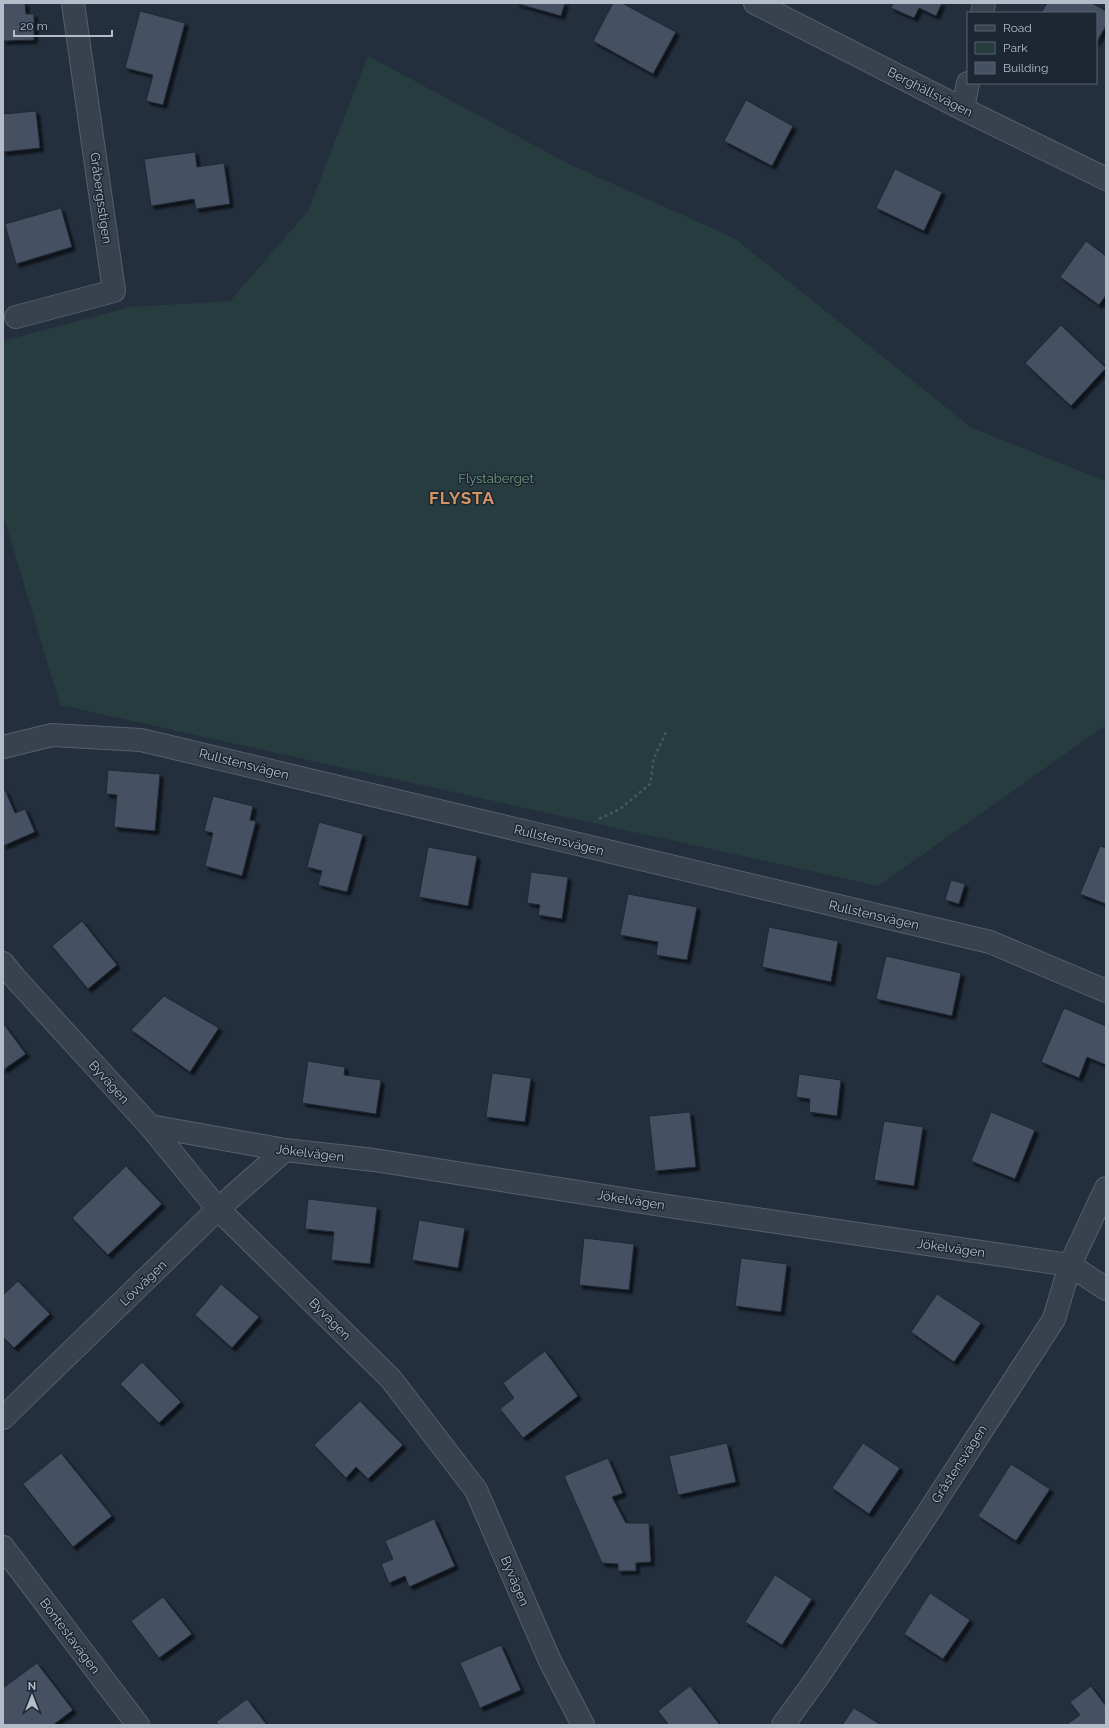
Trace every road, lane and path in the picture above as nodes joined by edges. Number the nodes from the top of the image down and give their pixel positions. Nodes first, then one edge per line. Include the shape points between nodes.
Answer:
1 (73, 3) edge
2 (755, 3) edge
3 (968, 84) edge
4 (963, 109) junction
5 (1106, 179) edge
6 (16, 317) dead end
7 (667, 730) dead end
8 (3, 747) edge
9 (594, 822) dead end
10 (3, 963) edge
11 (1106, 991) edge
12 (150, 1126) junction
13 (285, 1150) junction
14 (1106, 1188) edge
15 (218, 1209) junction
16 (1070, 1265) junction
17 (1106, 1289) edge
18 (3, 1418) edge
19 (3, 1547) edge
20 (138, 1725) edge
21 (583, 1725) edge
22 (783, 1725) edge

1 - 6 street, Gråbergsstigen via 114,291
2 - 4 street, Berghällsvägen
3 - 4 street
4 - 5 street, Berghällsvägen
7 - 9 path via 654,758 650,784 620,810
8 - 11 street, Rullstensvägen via 52,735 141,740 990,942
10 - 12 street, Byvägen
12 - 13 street, Jökelvägen
12 - 15 street, Byvägen
13 - 15 street, Lövvägen
13 - 16 street, Jökelvägen via 374,1160
14 - 16 street, Gråstensvägen
15 - 18 street, Lövvägen
15 - 21 street, Byvägen via 391,1379 476,1490 550,1660
16 - 17 street, Jökelvägen
16 - 22 street, Gråstensvägen via 1054,1319 922,1522
19 - 20 street, Bontestavägen

